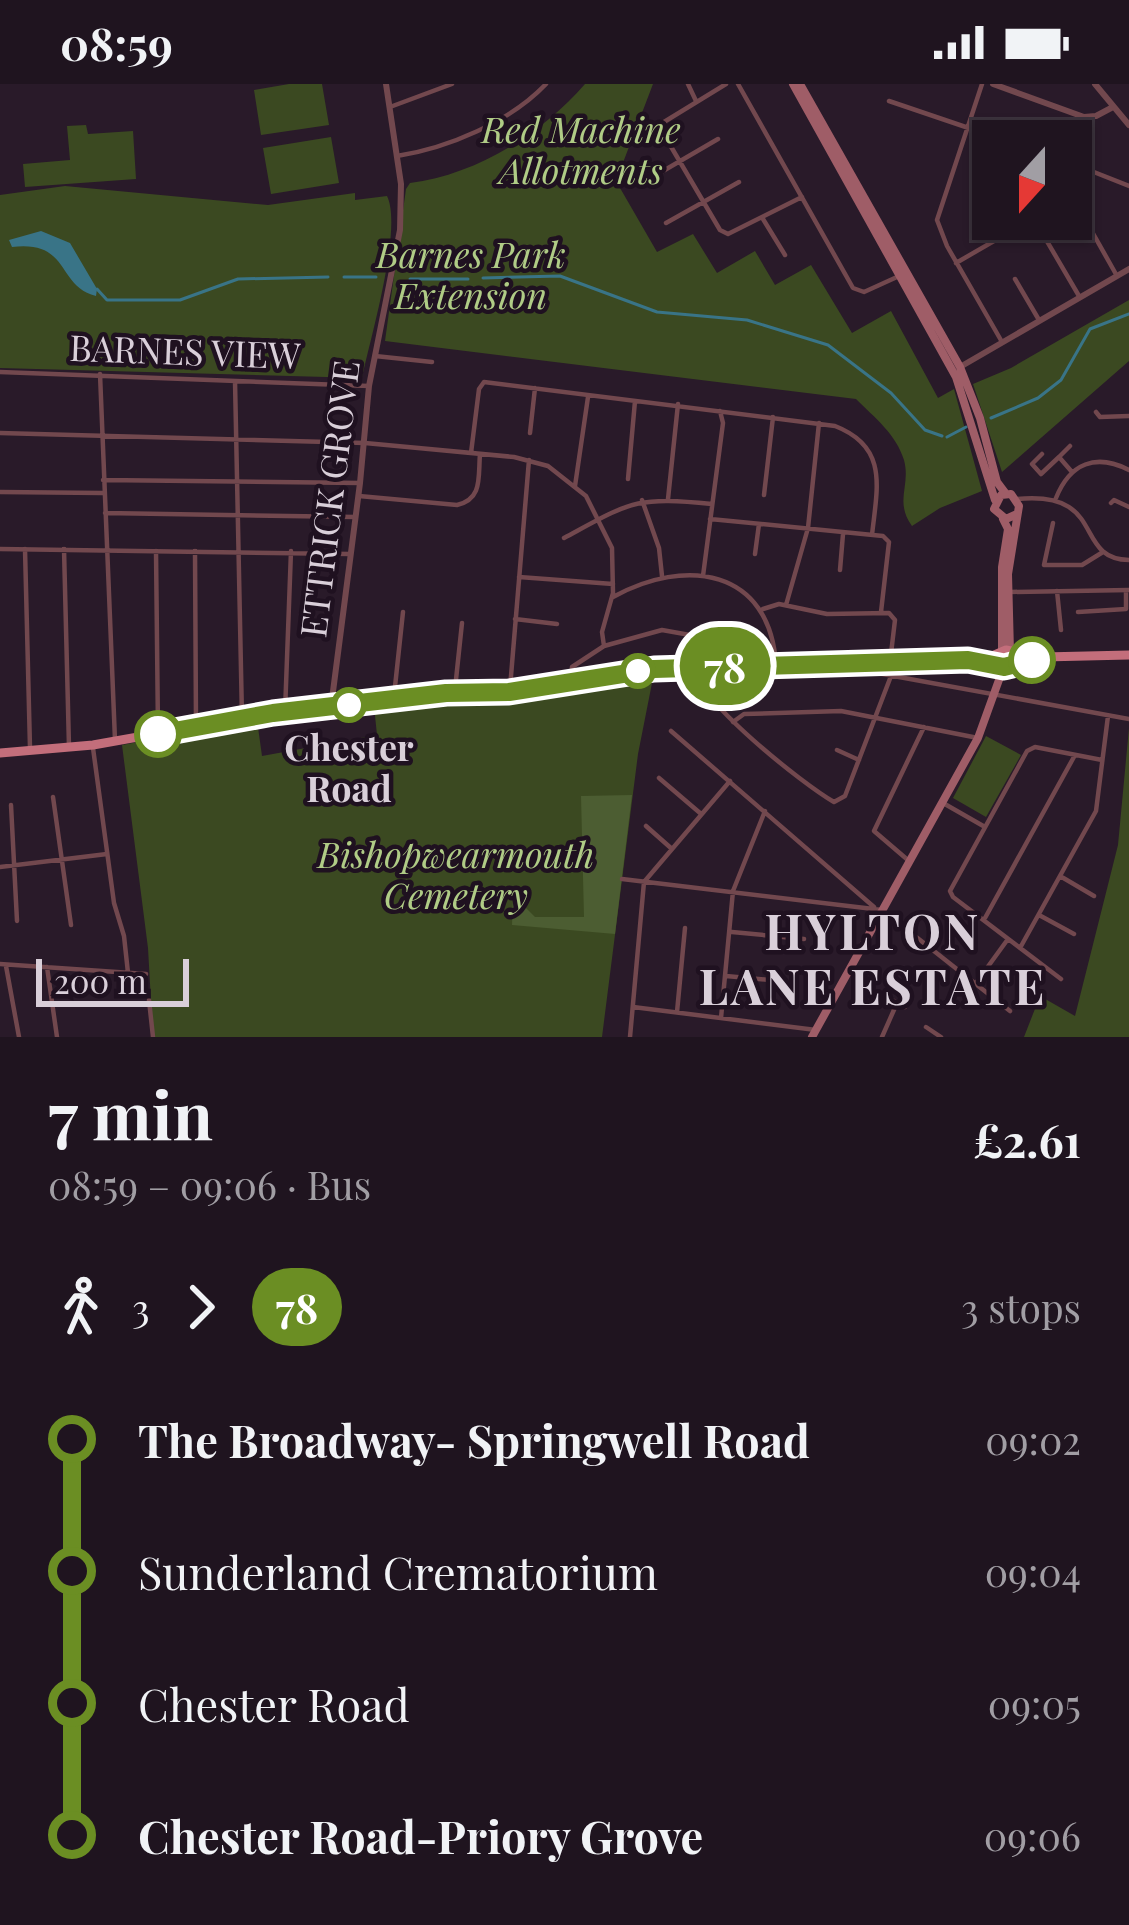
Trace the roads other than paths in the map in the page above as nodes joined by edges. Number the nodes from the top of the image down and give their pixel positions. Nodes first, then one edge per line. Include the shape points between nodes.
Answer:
1 (386, 84) edge
2 (452, 84) edge
3 (531, 84) edge
4 (546, 84) edge
5 (688, 84) edge
6 (726, 84) edge
7 (738, 84) edge
8 (797, 84) edge
9 (982, 84) edge
10 (993, 84) edge
11 (1095, 84) edge
12 (539, 91) junction
13 (889, 101) dead end
14 (696, 102) junction
15 (389, 107) junction
16 (1113, 107) junction
17 (1129, 125) edge
18 (967, 128) junction
19 (972, 130) edge
20 (718, 139) dead end
21 (397, 156) junction
22 (680, 162) junction
23 (1092, 171) edge
24 (739, 182) dead end
25 (639, 184) dead end
26 (1129, 186) edge
27 (802, 196) junction
28 (703, 201) junction
29 (762, 217) junction
30 (666, 223) dead end
31 (1092, 232) edge
32 (996, 240) edge
33 (1046, 240) edge
34 (784, 255) dead end
35 (956, 263) junction
36 (1129, 269) edge
37 (903, 273) junction
38 (1117, 276) junction
39 (1016, 279) dead end
40 (1079, 296) junction
41 (1039, 320) junction
42 (1002, 342) junction
43 (375, 356) junction
44 (432, 362) dead end
45 (956, 369) junction
46 (0, 372) edge
47 (100, 374) junction
48 (236, 382) junction
49 (369, 386) junction
50 (535, 388) junction
51 (588, 394) junction
52 (635, 399) junction
53 (678, 404) junction
54 (720, 411) junction
55 (773, 416) junction
56 (1129, 416) edge
57 (1097, 418) dead end
58 (819, 423) junction
59 (0, 433) edge
60 (530, 433) dead end
61 (102, 435) junction
62 (235, 438) junction
63 (365, 443) junction
64 (1070, 446) dead end
65 (471, 453) junction
66 (480, 454) junction
67 (1042, 454) dead end
68 (1059, 457) junction
69 (529, 460) junction
70 (1129, 470) edge
71 (1072, 472) junction
72 (238, 479) junction
73 (628, 479) dead end
74 (104, 480) junction
75 (361, 483) junction
76 (575, 486) junction
77 (0, 491) edge
78 (104, 493) junction
79 (1006, 494) junction
80 (764, 495) dead end
81 (357, 496) junction
82 (1056, 498) junction
83 (668, 499) junction
84 (1017, 499) junction
85 (642, 500) junction
86 (995, 500) junction
87 (1111, 503) dead end
88 (712, 504) junction
89 (1129, 507) edge
90 (105, 513) junction
91 (239, 514) junction
92 (1017, 514) junction
93 (356, 517) junction
94 (600, 519) junction
95 (710, 519) junction
96 (1003, 519) junction
97 (1053, 523) dead end
98 (759, 524) junction
99 (808, 529) junction
100 (843, 532) junction
101 (872, 535) junction
102 (564, 538) dead end
103 (0, 549) edge
104 (64, 549) junction
105 (26, 550) junction
106 (106, 550) junction
107 (195, 550) junction
108 (156, 551) junction
109 (291, 551) junction
110 (241, 552) junction
111 (1103, 552) junction
112 (350, 554) junction
113 (755, 554) dead end
114 (1129, 560) edge
115 (839, 570) dead end
116 (662, 575) junction
117 (703, 576) junction
118 (519, 577) junction
119 (614, 584) junction
120 (1128, 590) edge
121 (1058, 591) junction
122 (1010, 592) junction
123 (1023, 592) junction
124 (611, 598) junction
125 (1011, 604) junction
126 (786, 605) junction
127 (762, 610) junction
128 (403, 612) dead end
129 (881, 612) junction
130 (1078, 612) dead end
131 (515, 620) junction
132 (462, 623) dead end
133 (557, 624) dead end
134 (1061, 630) dead end
135 (604, 646) junction
136 (775, 650) junction
137 (1129, 655) edge
138 (1005, 658) junction
139 (890, 662) junction
140 (776, 665) junction
141 (695, 667) junction
142 (877, 674) dead end
143 (892, 676) junction
144 (571, 680) junction
145 (509, 692) junction
146 (455, 693) junction
147 (997, 694) junction
148 (393, 700) junction
149 (331, 707) junction
150 (285, 712) junction
151 (1108, 715) junction
152 (242, 718) junction
153 (876, 718) junction
154 (1129, 719) edge
155 (733, 722) junction
156 (925, 726) junction
157 (196, 727) junction
158 (671, 731) dead end
159 (158, 734) junction
160 (978, 737) junction
161 (115, 741) junction
162 (93, 745) junction
163 (69, 747) junction
164 (837, 750) dead end
165 (30, 751) junction
166 (0, 753) edge
167 (1075, 755) junction
168 (859, 760) junction
169 (1102, 760) junction
170 (659, 778) dead end
171 (730, 782) junction
172 (53, 797) dead end
173 (942, 802) junction
174 (10, 805) dead end
175 (765, 812) junction
176 (702, 814) junction
177 (646, 826) dead end
178 (985, 827) junction
179 (672, 849) junction
180 (107, 854) junction
181 (63, 860) junction
182 (909, 861) junction
183 (12, 865) junction
184 (0, 867) edge
185 (1060, 876) junction
186 (622, 879) dead end
187 (644, 882) junction
188 (733, 891) junction
189 (1094, 896) dead end
190 (878, 908) junction
191 (1039, 914) junction
192 (983, 920) junction
193 (17, 921) dead end
194 (71, 925) dead end
195 (685, 928) dead end
196 (729, 932) junction
197 (1074, 934) dead end
198 (803, 939) dead end
199 (1008, 939) junction
200 (1020, 948) junction
201 (3, 964) edge
202 (47, 967) junction
203 (128, 973) junction
204 (146, 974) dead end
205 (725, 976) junction
206 (1061, 980) dead end
207 (780, 981) dead end
208 (976, 983) junction
209 (890, 999) dead end
210 (149, 1000) dead end
211 (633, 1007) junction
212 (1010, 1010) dead end
213 (677, 1012) junction
214 (721, 1018) junction
215 (926, 1027) dead end
216 (814, 1034) edge
217 (872, 1034) edge
218 (881, 1036) edge
219 (19, 1037) edge
220 (57, 1037) edge
221 (153, 1037) edge
222 (630, 1037) edge
223 (941, 1037) edge

1 - 15 street, ETTRICK GROVE
2 - 15 street
3 - 12 street
4 - 12 street
5 - 14 street
6 - 14 street
7 - 27 street
8 - 37 main road
9 - 18 street
10 - 16 street via 1084,117
11 - 16 street
12 - 21 street via 464,135
13 - 18 street
14 - 22 street via 664,122
15 - 21 street, ETTRICK GROVE
16 - 17 street
18 - 19 street
18 - 35 street via 937,220
20 - 22 street
21 - 43 street, ETTRICK GROVE via 400,230
22 - 25 street
22 - 28 street
23 - 26 street
24 - 28 street
27 - 29 street
27 - 37 street via 854,288 864,292
28 - 29 street via 728,233
28 - 30 street
29 - 34 street
31 - 38 street
32 - 35 street
33 - 40 street
35 - 42 street
36 - 38 street
37 - 45 main road
38 - 40 street
39 - 41 street
40 - 41 street
41 - 42 street
42 - 45 street
43 - 44 street
43 - 49 street, ETTRICK GROVE
45 - 79 main road
45 - 86 main road
46 - 47 street, BARNES VIEW
47 - 48 street, BARNES VIEW
47 - 61 street
48 - 49 street, BARNES VIEW
48 - 62 street
49 - 63 street, ETTRICK GROVE
50 - 51 street
50 - 60 street
50 - 65 street via 484,382
51 - 52 street
51 - 76 street
52 - 53 street
52 - 73 street
53 - 54 street
53 - 83 street
54 - 55 street
54 - 88 street
55 - 58 street
55 - 80 street
56 - 57 street
58 - 99 street
58 - 101 street via 850,432 874,460
59 - 61 street
61 - 62 street
61 - 74 street
62 - 63 street
62 - 72 street
63 - 65 street
63 - 75 street, ETTRICK GROVE
64 - 68 street
65 - 66 street
66 - 69 street
66 - 81 street via 470,502
67 - 68 street via 1029,467 1041,474
68 - 71 street
69 - 76 street
69 - 118 street
70 - 71 street via 1103,460
71 - 82 street
72 - 74 street
72 - 75 street
72 - 91 street
74 - 78 street
75 - 81 street, ETTRICK GROVE
76 - 94 street
77 - 78 street
78 - 90 street
79 - 84 main road
79 - 86 main road
81 - 93 street, ETTRICK GROVE
82 - 84 street
82 - 111 street via 1079,514
83 - 85 street
83 - 88 street
84 - 92 main road
85 - 94 street
85 - 116 street
86 - 96 main road
87 - 89 street
88 - 95 street
90 - 91 street
90 - 106 street
91 - 93 street
91 - 110 street
92 - 96 main road
92 - 122 main road
93 - 112 street, ETTRICK GROVE
94 - 102 street
94 - 119 street
95 - 98 street
95 - 117 street
96 - 138 main road
97 - 111 street via 1043,569 1082,565
98 - 99 street
98 - 113 street
99 - 100 street
99 - 126 street
100 - 101 street
100 - 115 street
101 - 129 street via 889,542
103 - 105 street
104 - 105 street
104 - 106 street
104 - 163 street
105 - 165 street
106 - 108 street
106 - 161 street
107 - 108 street
107 - 110 street
107 - 157 street
108 - 159 street
109 - 110 street
109 - 112 street
109 - 150 street
110 - 152 street
111 - 114 street
112 - 149 street, ETTRICK GROVE
116 - 117 street
116 - 124 street
117 - 127 street via 734,586
118 - 119 street
118 - 131 street
119 - 124 street
120 - 121 street
120 - 130 street via 1126,609
121 - 123 street
121 - 134 street
122 - 123 street
122 - 125 main road
123 - 125 main road
124 - 135 street
125 - 138 main road
126 - 127 street
126 - 129 street
127 - 136 street
128 - 148 street
129 - 139 street via 896,620
131 - 133 street
131 - 145 street
132 - 146 street
135 - 136 street via 662,630
135 - 144 street via 572,668
136 - 140 street
137 - 138 main road
138 - 139 main road
138 - 147 main road
139 - 140 main road
140 - 141 main road
141 - 144 main road
141 - 155 street via 695,679
142 - 143 street
143 - 147 street
143 - 153 street
144 - 145 main road
145 - 146 main road
146 - 148 main road
147 - 151 street
147 - 160 main road
148 - 149 main road
149 - 150 main road
150 - 152 main road
151 - 154 street
151 - 169 street
152 - 157 main road
153 - 155 street via 841,711 744,714
153 - 156 street
153 - 168 street
155 - 168 street via 831,801 843,799
156 - 160 street
156 - 182 street via 874,831
157 - 159 main road
158 - 171 street
159 - 161 main road
160 - 173 main road
161 - 162 main road
162 - 163 main road
162 - 180 street
163 - 165 main road
164 - 168 street
165 - 166 main road
167 - 169 street
167 - 178 street via 1027,752
167 - 192 street
169 - 185 street via 1096,811
170 - 176 street
171 - 175 street
171 - 176 street
172 - 181 street
173 - 178 street
173 - 182 main road
174 - 183 street
175 - 188 street
175 - 190 street
176 - 179 street
177 - 179 street
178 - 192 street via 950,891
179 - 187 street
180 - 181 street
180 - 203 street
181 - 183 street
181 - 194 street
182 - 190 main road
183 - 184 street
183 - 193 street
185 - 189 street
185 - 191 street
186 - 187 street
187 - 188 street
187 - 211 street
188 - 190 street
188 - 196 street
190 - 208 street
190 - 216 main road
191 - 197 street
191 - 200 street
192 - 199 street
195 - 213 street
196 - 198 street
196 - 205 street
199 - 200 street
199 - 208 street
200 - 206 street
201 - 202 street
201 - 219 street
202 - 203 street
202 - 220 street
203 - 204 street
205 - 207 street
205 - 214 street
208 - 212 street
209 - 218 street via 901,1005
210 - 221 street
211 - 213 street
211 - 222 street
213 - 214 street
214 - 216 street
215 - 223 street
217 - 218 street

